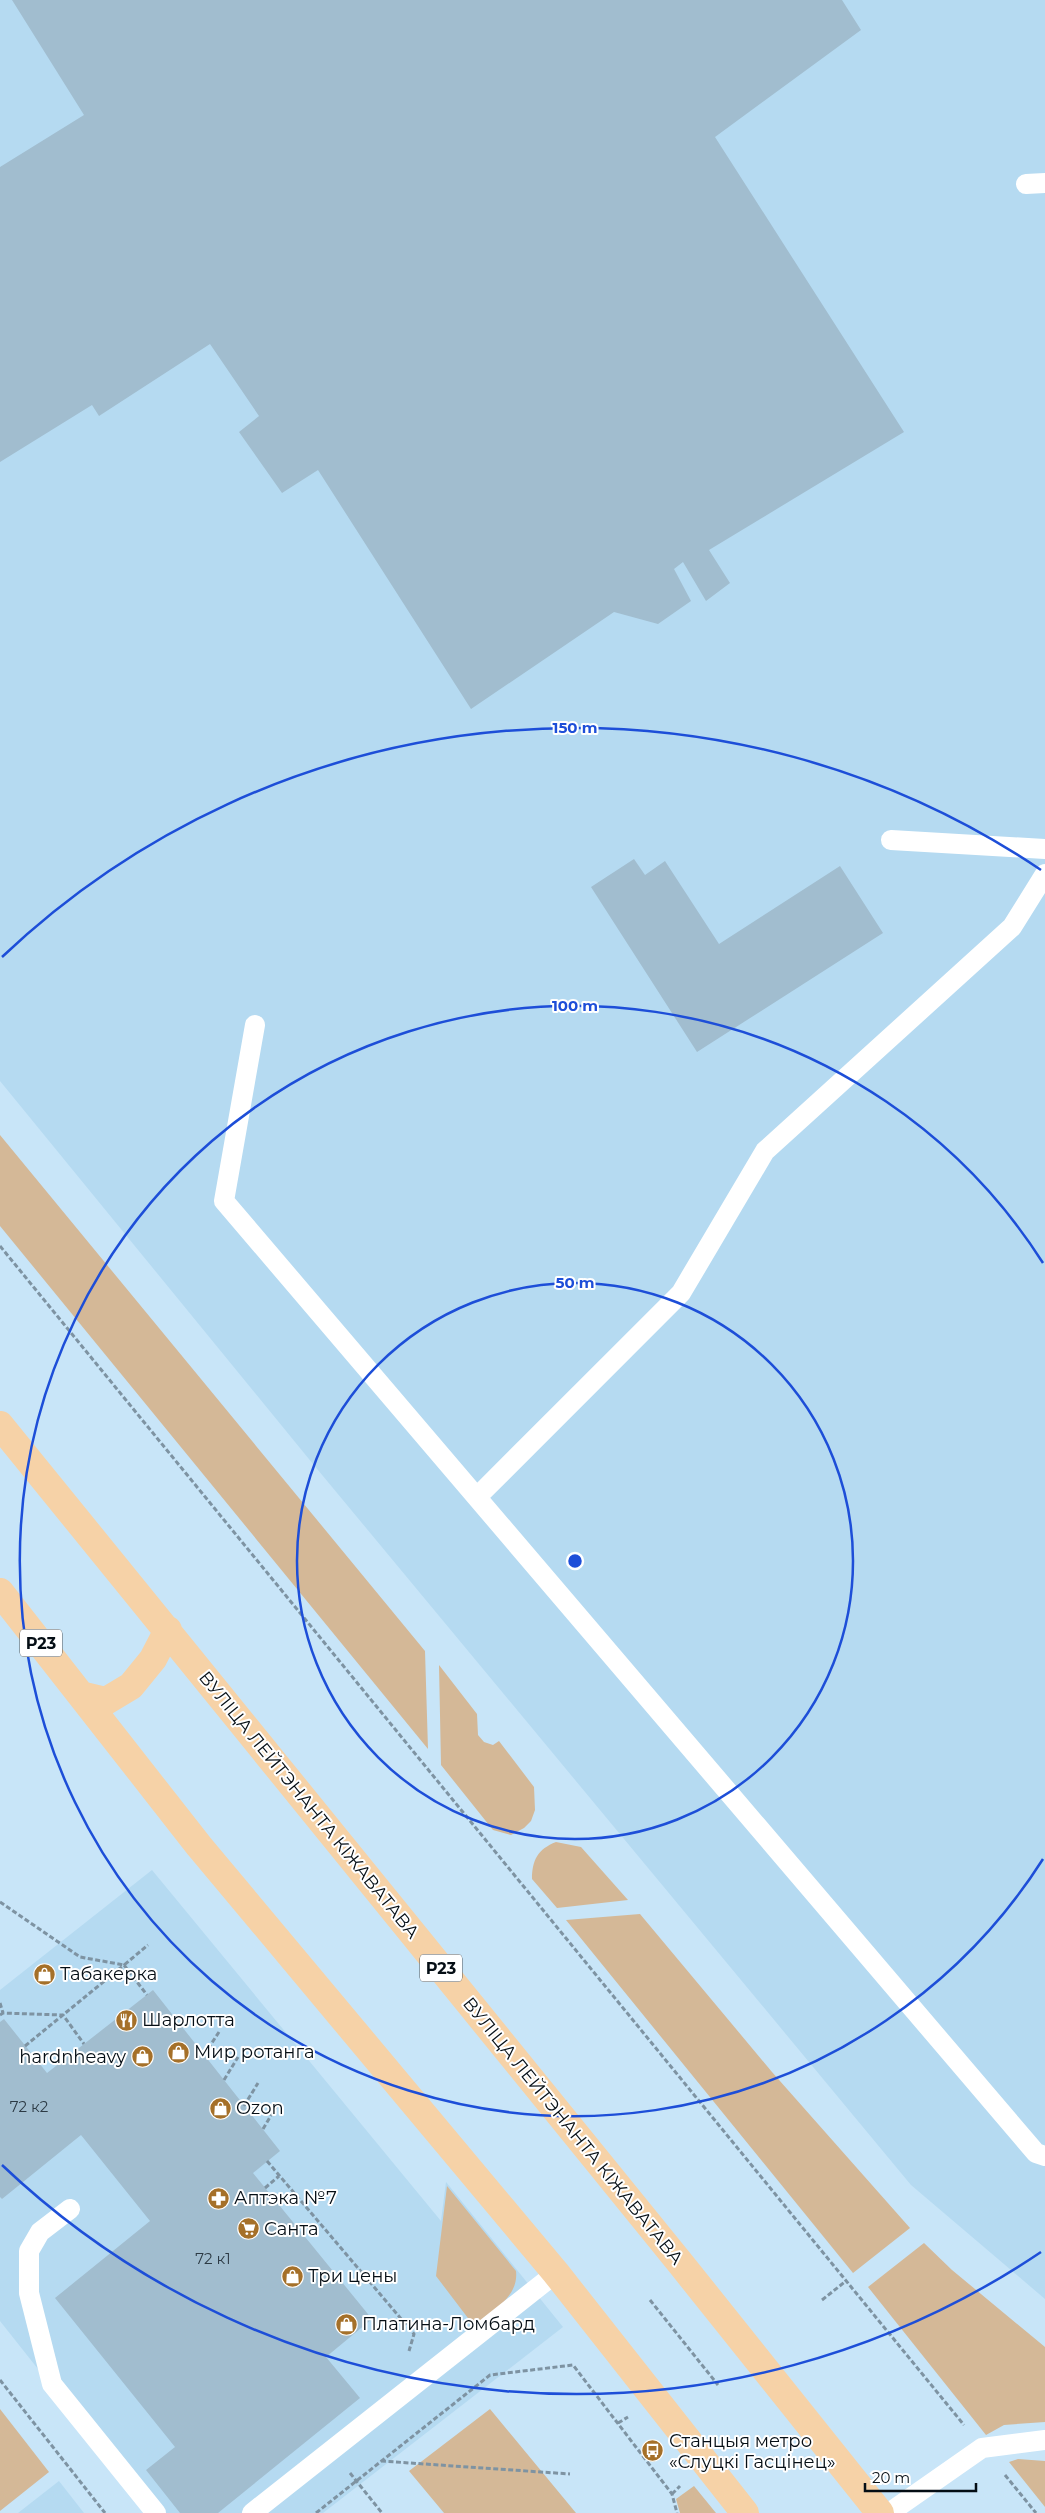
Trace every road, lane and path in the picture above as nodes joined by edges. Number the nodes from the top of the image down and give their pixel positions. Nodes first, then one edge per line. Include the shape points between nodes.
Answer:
1 (890, 840) dead end
2 (1045, 849) edge
3 (1045, 874) edge
4 (255, 1024) dead end
5 (0, 1246) edge
6 (0, 1425) edge
7 (476, 1497) junction
8 (0, 1592) edge
9 (168, 1630) junction
10 (81, 1695) junction
11 (0, 1902) edge
12 (148, 1945) dead end
13 (124, 1965) junction
14 (147, 1994) dead end
15 (0, 2004) edge
16 (1, 2014) edge
17 (63, 2015) junction
18 (218, 2032) dead end
19 (84, 2044) dead end
20 (25, 2046) dead end
21 (204, 2055) dead end
22 (238, 2057) dead end
23 (224, 2080) dead end
24 (258, 2083) dead end
25 (244, 2106) dead end
26 (276, 2107) dead end
27 (263, 2129) dead end
28 (1045, 2156) edge
29 (267, 2162) dead end
30 (279, 2176) junction
31 (265, 2188) dead end
32 (70, 2209) dead end
33 (556, 2273) junction
34 (846, 2281) junction
35 (650, 2300) dead end
36 (822, 2300) dead end
37 (408, 2351) dead end
38 (0, 2380) edge
39 (718, 2385) dead end
40 (627, 2416) dead end
41 (618, 2423) junction
42 (1045, 2440) edge
43 (982, 2448) junction
44 (381, 2461) junction
45 (570, 2474) dead end
46 (356, 2480) junction
47 (680, 2487) dead end
48 (672, 2494) junction
49 (105, 2513) edge
50 (156, 2513) edge
51 (252, 2513) edge
52 (316, 2513) edge
53 (382, 2513) edge
54 (677, 2513) edge
55 (745, 2513) edge
56 (880, 2513) edge
57 (889, 2513) edge
58 (1036, 2513) edge

1 - 2 lane
3 - 7 lane via 1012,927 765,1151 682,1293
4 - 7 lane via 224,1201
5 - 34 path
6 - 9 main road, ВУЛІЦА ЛЕЙТЭНАНТА КІЖАВАТАВА / Р23
7 - 28 lane via 1036,2153
8 - 10 main road, Р23
9 - 10 main road via 153,1659 131,1686 106,1701
9 - 56 main road, ВУЛІЦА ЛЕЙТЭНАНТА КІЖАВАТАВА / Р23
10 - 33 main road, Р23 via 199,1846
11 - 13 path via 80,1957
12 - 13 path
13 - 14 path
13 - 17 path
15 - 16 path
16 - 17 path
17 - 19 path
17 - 20 path
18 - 21 path
22 - 23 path
24 - 25 path
26 - 27 path
29 - 30 path
30 - 31 path
30 - 37 path via 414,2334
32 - 50 lane via 40,2232 29,2251 29,2293 52,2384
33 - 51 lane
33 - 55 main road, Р23
34 - 36 path
34 - 43 path
35 - 39 path
38 - 49 path
40 - 41 path
41 - 44 path via 572,2365 490,2375
41 - 48 path
42 - 43 lane
43 - 57 lane
43 - 58 path
44 - 45 path
44 - 46 path
46 - 52 path
46 - 53 path
47 - 48 path
48 - 54 path

